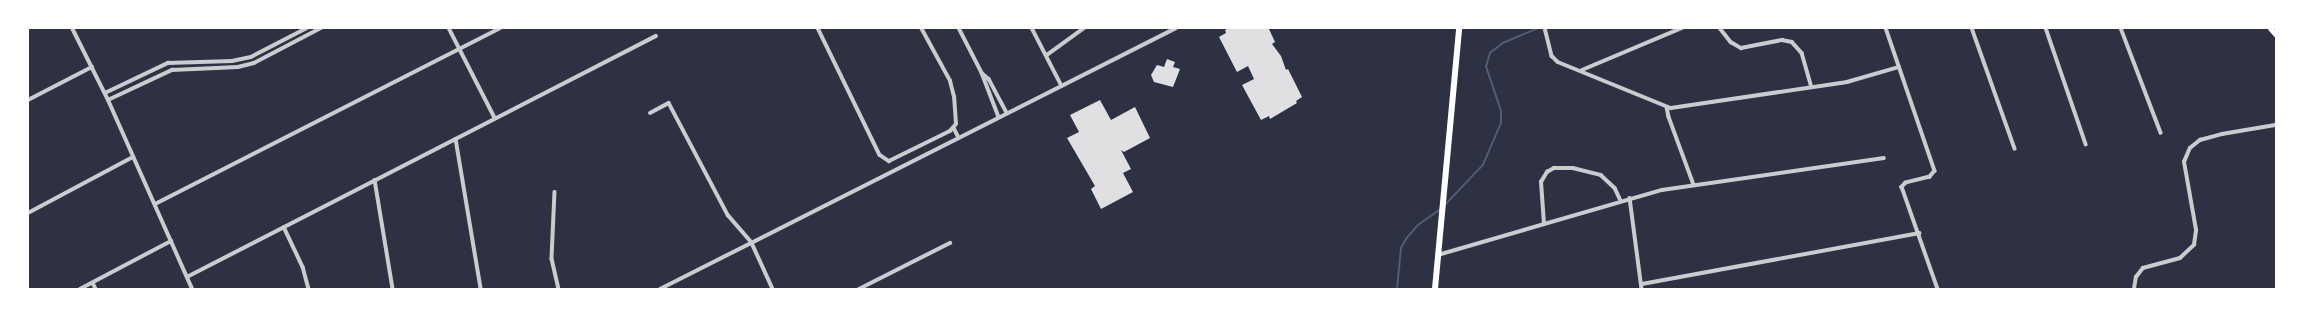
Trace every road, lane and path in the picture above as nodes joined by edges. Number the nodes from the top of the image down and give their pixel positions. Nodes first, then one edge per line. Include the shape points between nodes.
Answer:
1 (72, 28) edge
2 (307, 28) edge
3 (321, 28) edge
4 (449, 28) edge
5 (500, 28) edge
6 (818, 28) edge
7 (921, 28) edge
8 (959, 28) edge
9 (1032, 28) edge
10 (1084, 28) edge
11 (1176, 28) edge
12 (1459, 28) edge
13 (1682, 28) edge
14 (1720, 28) edge
15 (1886, 28) edge
16 (1972, 28) edge
17 (2046, 28) edge
18 (2121, 28) edge
19 (2270, 28) edge
20 (1545, 30) edge
21 (310, 34) junction
22 (2276, 35) edge
23 (656, 36) dead end
24 (459, 49) junction
25 (259, 53) junction
26 (1047, 55) junction
27 (262, 59) junction
28 (209, 61) junction
29 (161, 65) junction
30 (92, 67) junction
31 (1899, 67) junction
32 (210, 68) junction
33 (1582, 70) junction
34 (163, 72) junction
35 (982, 73) junction
36 (1062, 86) junction
37 (1812, 87) junction
38 (105, 93) junction
39 (28, 100) edge
40 (108, 100) junction
41 (1667, 107) junction
42 (650, 113) dead end
43 (1007, 113) junction
44 (495, 118) junction
45 (999, 118) junction
46 (2276, 125) edge
47 (954, 128) junction
48 (2161, 133) dead end
49 (959, 138) junction
50 (456, 139) junction
51 (2086, 144) dead end
52 (2015, 149) dead end
53 (133, 157) junction
54 (1884, 158) dead end
55 (375, 180) junction
56 (1694, 185) junction
57 (555, 192) dead end
58 (1630, 198) junction
59 (1621, 201) junction
60 (155, 204) junction
61 (28, 213) edge
62 (1544, 224) junction
63 (284, 227) junction
64 (1918, 233) junction
65 (171, 242) junction
66 (752, 243) junction
67 (950, 243) dead end
68 (1438, 255) junction
69 (187, 277) junction
70 (93, 283) junction
71 (1642, 284) junction
72 (80, 289) edge
73 (96, 289) edge
74 (192, 289) edge
75 (308, 289) edge
76 (393, 289) edge
77 (481, 289) edge
78 (559, 289) edge
79 (660, 289) edge
80 (773, 289) edge
81 (859, 289) edge
82 (1435, 289) edge
83 (1642, 289) edge
84 (1938, 289) edge
85 (2134, 289) edge

1 - 30 street
2 - 21 street
2 - 25 street
3 - 21 street
4 - 24 street
5 - 24 street
6 - 47 street via 882,158 895,160
7 - 47 street via 932,44 953,88 956,117
8 - 35 street
9 - 26 street
10 - 26 street
11 - 36 street
12 - 68 main road
13 - 33 street
14 - 37 street via 1731,42 1741,48 1782,40 1792,42 1802,53
15 - 31 street
16 - 52 street
17 - 51 street
18 - 48 street
19 - 22 main road
20 - 33 street via 1554,60
21 - 27 street
23 - 44 street
24 - 44 street
24 - 60 street
25 - 27 street
25 - 28 street via 238,60
26 - 36 street
27 - 32 street via 238,67
28 - 29 street via 177,61
28 - 32 street
29 - 34 street
29 - 38 street
30 - 38 street
30 - 39 street
31 - 37 street via 1848,82
31 - 64 street via 1935,168 1933,175 1902,185
32 - 34 street via 178,68
33 - 41 street
34 - 40 street
35 - 43 street via 989,78
35 - 45 street
36 - 43 street
37 - 41 street
38 - 40 street
40 - 53 street
41 - 56 street
42 - 66 street via 669,104 728,215
43 - 45 street
44 - 50 street
45 - 49 street
46 - 85 street via 2222,134 2200,140 2190,148 2184,162 2196,230 2194,245 2180,258 2144,268 2136,277
47 - 49 street
49 - 66 street
50 - 55 street
50 - 77 street
53 - 60 street
53 - 61 street
54 - 56 street
55 - 63 street
55 - 76 street
56 - 58 street
57 - 78 street via 552,259
58 - 59 street
58 - 71 street
59 - 62 street
59 - 62 street via 1615,188 1601,175 1573,168 1554,168 1547,172 1541,182
60 - 65 street
62 - 68 street
63 - 69 street
63 - 75 street via 303,267
64 - 71 street
64 - 84 street
65 - 69 street
65 - 70 street
66 - 79 street
66 - 80 street
67 - 81 street
68 - 82 main road
69 - 74 street
70 - 72 street
70 - 73 street
71 - 83 street

